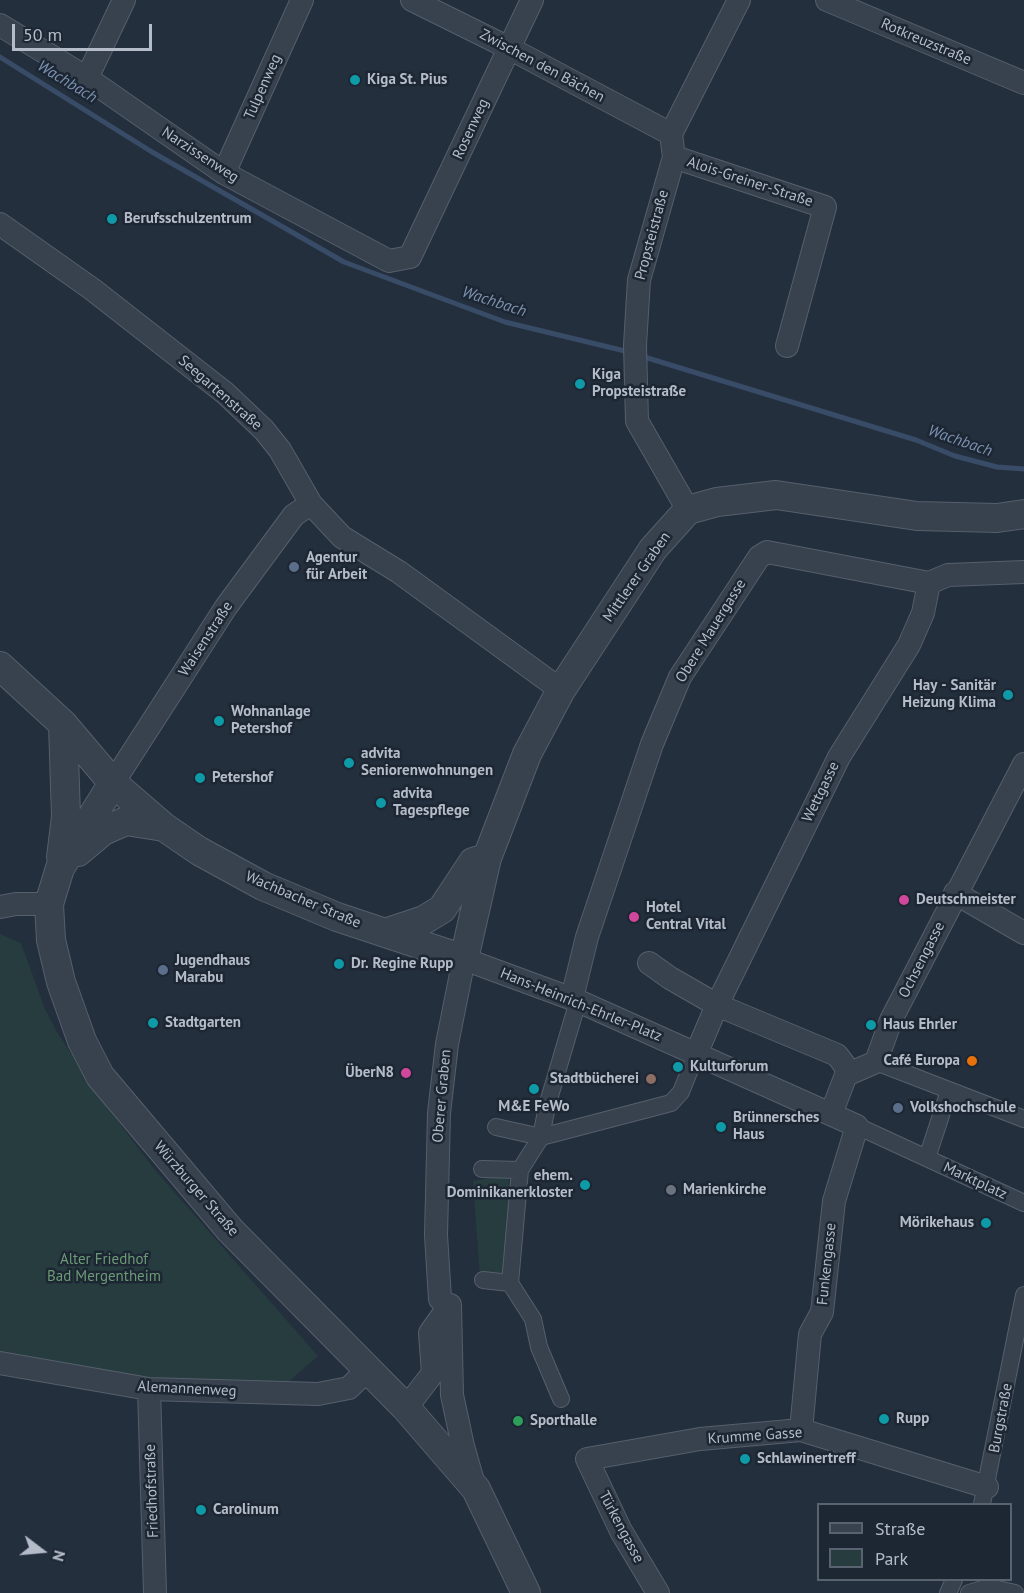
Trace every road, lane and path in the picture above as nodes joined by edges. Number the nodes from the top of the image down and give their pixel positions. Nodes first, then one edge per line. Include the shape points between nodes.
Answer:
1 (124, 0) edge
2 (302, 0) edge
3 (412, 0) edge
4 (532, 0) edge
5 (739, 0) edge
6 (827, 0) edge
7 (0, 25) edge
8 (509, 48) junction
9 (87, 78) junction
10 (1024, 83) edge
11 (670, 134) junction
12 (674, 157) junction
13 (224, 173) junction
14 (0, 224) edge
15 (410, 257) joint
16 (787, 346) dead end
17 (311, 504) junction
18 (688, 510) junction
19 (1024, 514) edge
20 (1024, 572) edge
21 (929, 583) junction
22 (0, 666) edge
23 (561, 690) junction
24 (63, 724) junction
25 (1024, 764) edge
26 (113, 783) junction
27 (66, 817) junction
28 (164, 827) junction
29 (487, 858) junction
30 (60, 868) junction
31 (955, 893) junction
32 (49, 904) junction
33 (0, 907) edge
34 (385, 933) junction
35 (1024, 933) edge
36 (464, 959) junction
37 (649, 963) dead end
38 (575, 999) junction
39 (717, 1005) junction
40 (697, 1052) junction
41 (876, 1062) junction
42 (846, 1075) junction
43 (949, 1091) junction
44 (831, 1114) junction
45 (1024, 1119) edge
46 (857, 1126) junction
47 (496, 1127) dead end
48 (541, 1137) junction
49 (927, 1158) junction
50 (482, 1169) dead end
51 (520, 1170) junction
52 (1024, 1203) edge
53 (483, 1280) dead end
54 (510, 1283) junction
55 (1024, 1295) edge
56 (449, 1306) junction
57 (0, 1363) edge
58 (367, 1370) junction
59 (149, 1389) junction
60 (561, 1399) dead end
61 (406, 1408) junction
62 (801, 1430) junction
63 (588, 1459) joint
64 (476, 1489) junction
65 (985, 1496) edge
66 (155, 1593) edge
67 (526, 1593) edge
68 (658, 1593) edge
69 (969, 1593) edge
70 (1015, 1593) edge

1 - 9 street
2 - 13 street, Tulpenweg
3 - 8 street, Zwischen den Bächen
4 - 8 street, Rosenweg
5 - 11 street
6 - 10 street, Rotkreuzstraße
7 - 9 street, Narzissenweg
8 - 11 street, Zwischen den Bächen
8 - 15 street, Rosenweg
9 - 13 street, Narzissenweg
11 - 12 street, Propsteistraße
12 - 16 street, Alois-Greiner-Straße via 825,207
12 - 18 street, Propsteistraße via 639,280 635,372 637,421
13 - 15 street, Narzissenweg via 389,261
14 - 17 street, Seegartenstraße via 92,289 225,393 280,450
17 - 23 street, Seegartenstraße via 342,537 399,572
17 - 26 street, Waisenstraße via 294,515 226,607
18 - 19 street via 717,502 776,495 917,516 997,518
18 - 23 street, Mittlerer Graben via 653,549
20 - 21 street, Obere Mauergasse via 948,575
21 - 38 street, Obere Mauergasse via 767,552 759,557 680,677 652,744 587,937
21 - 39 street, Wettgasse via 923,613 909,645 838,757
22 - 24 street, Wachbacher Straße
23 - 29 street, Mittlerer Graben via 527,754
24 - 26 street, Wachbacher Straße
24 - 27 street
25 - 31 street, Ochsengasse
26 - 27 street via 85,797
26 - 28 street, Wachbacher Straße
26 - 30 street, Würzburger Straße
27 - 30 street
28 - 30 street via 126,821 103,831
28 - 34 street, Wachbacher Straße via 263,886
29 - 34 street via 473,862 442,909 424,920
29 - 36 street, Mittlerer Graben
30 - 32 street, Würzburger Straße
31 - 35 street
31 - 41 street, Ochsengasse via 891,1020
32 - 33 street
32 - 58 street, Würzburger Straße via 51,940 61,982 82,1041 100,1076 230,1230
34 - 36 street, Wachbacher Straße
36 - 38 street, Hans-Heinrich-Ehrler-Platz
36 - 56 street, Oberer Graben via 447,1044 439,1113 436,1235 448,1248
37 - 39 street
38 - 40 street, Hans-Heinrich-Ehrler-Platz
38 - 48 street
39 - 40 street
39 - 42 street via 837,1055 846,1067
40 - 44 street, Hans-Heinrich-Ehrler-Platz
40 - 48 street via 681,1092 671,1103
41 - 42 street
41 - 43 street
42 - 44 street
43 - 45 street
43 - 49 street, Marktplatz
44 - 46 street
46 - 49 street, Marktplatz
46 - 62 street, Funkengasse via 834,1201 822,1312 810,1334
47 - 48 street
48 - 51 street
49 - 52 street, Marktplatz
50 - 51 street
51 - 54 street
53 - 54 street
54 - 60 street via 533,1319 538,1347
55 - 65 street, Burgstraße
56 - 61 street via 430,1333 433,1373
56 - 64 street, Oberer Graben via 452,1395
57 - 59 street, Alemannenweg
58 - 59 street, Alemannenweg via 349,1388 318,1394
58 - 61 street, Würzburger Straße
59 - 66 street, Friedhofstraße
61 - 64 street, Würzburger Straße
62 - 63 street, Krumme Gasse via 700,1439
62 - 65 street, Krumme Gasse
63 - 68 street, Türkengasse via 621,1531
64 - 67 street, Würzburger Straße
69 - 70 street via 989,1587

